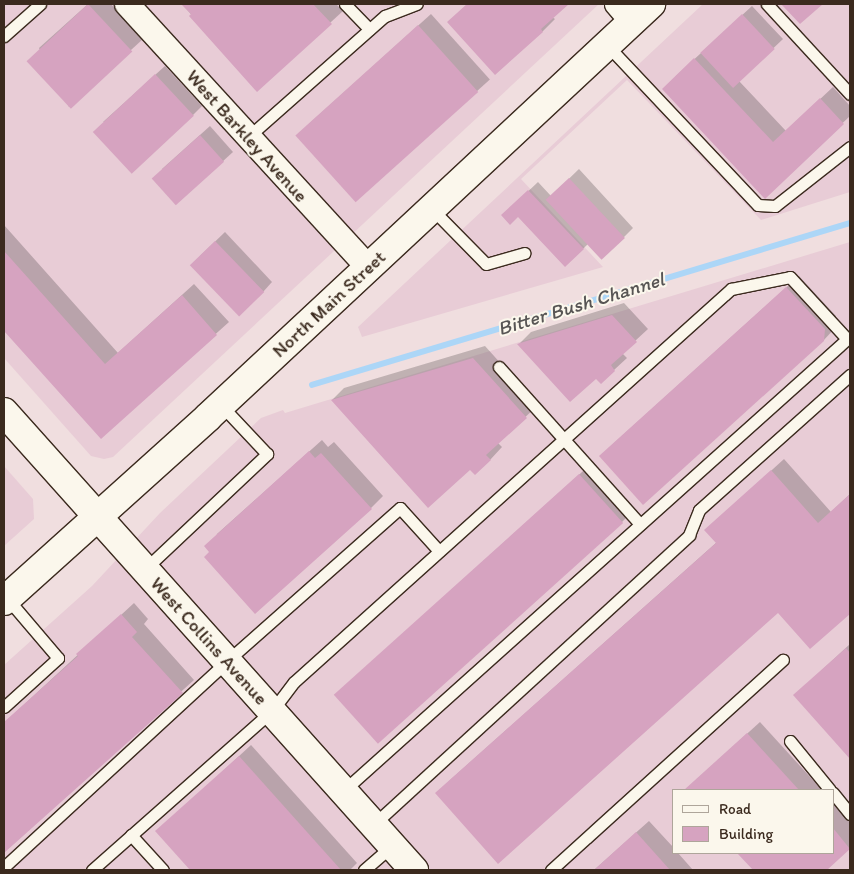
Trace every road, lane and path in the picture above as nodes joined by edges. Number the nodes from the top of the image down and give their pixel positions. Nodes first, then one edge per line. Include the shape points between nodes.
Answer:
1 (40, 4) edge
2 (127, 4) edge
3 (345, 4) edge
4 (417, 4) edge
5 (767, 4) edge
6 (633, 9) edge
7 (370, 29) junction
8 (4, 36) edge
9 (607, 45) junction
10 (850, 94) edge
11 (248, 137) junction
12 (850, 147) edge
13 (431, 208) junction
14 (524, 253) dead end
15 (368, 267) junction
16 (500, 367) dead end
17 (850, 375) edge
18 (221, 405) junction
19 (4, 412) edge
20 (564, 439) junction
21 (99, 518) junction
22 (640, 524) junction
23 (439, 551) junction
24 (145, 569) junction
25 (5, 600) edge
26 (783, 660) dead end
27 (227, 661) junction
28 (4, 706) edge
29 (272, 711) junction
30 (790, 742) dead end
31 (829, 789) edge
32 (343, 791) junction
33 (834, 794) edge
34 (850, 814) edge
35 (373, 824) junction
36 (131, 836) junction
37 (392, 846) junction
38 (4, 867) edge
39 (92, 870) edge
40 (164, 870) edge
41 (364, 870) edge
42 (414, 870) edge
43 (552, 870) edge

1 - 8 lane
2 - 11 street, West Barkley Avenue
3 - 7 lane
4 - 7 lane via 385,16
5 - 10 lane
6 - 9 main road, North Main Street
7 - 11 lane
9 - 12 lane via 758,205 775,206
9 - 13 main road, North Main Street
11 - 15 street, West Barkley Avenue
13 - 14 lane via 486,264
13 - 15 main road, North Main Street
15 - 18 main road, North Main Street
16 - 20 lane
17 - 35 lane via 699,510 689,535
18 - 21 main road, North Main Street
18 - 24 lane via 267,454
19 - 21 main road, West Collins Avenue
20 - 22 lane
20 - 22 lane via 731,289 790,276 847,339
20 - 23 lane
21 - 24 main road, West Collins Avenue
21 - 25 main road, North Main Street
22 - 32 lane
23 - 27 lane via 400,508
23 - 29 lane via 294,682
24 - 27 main road, West Collins Avenue
25 - 28 lane via 58,658
26 - 43 lane
27 - 29 main road, West Collins Avenue
27 - 38 lane
29 - 32 main road, West Collins Avenue
29 - 36 lane
30 - 31 lane
32 - 35 main road, West Collins Avenue
33 - 34 lane
35 - 37 main road, West Collins Avenue
36 - 39 lane
36 - 40 lane
37 - 41 lane
37 - 42 main road, West Collins Avenue

